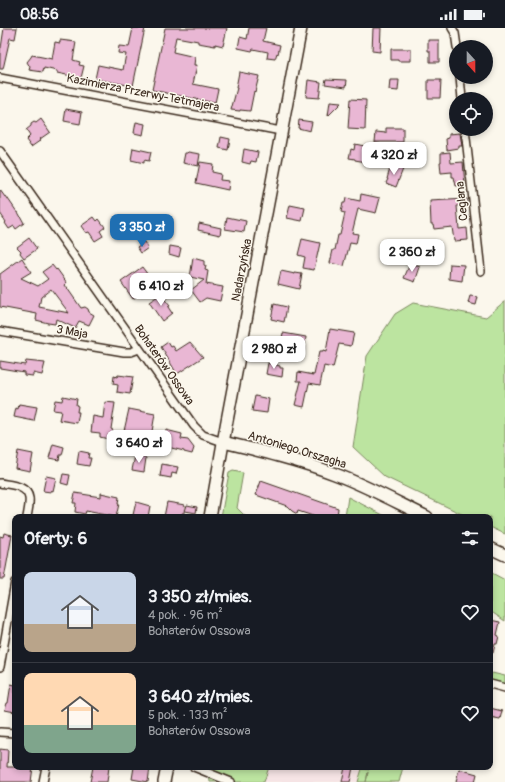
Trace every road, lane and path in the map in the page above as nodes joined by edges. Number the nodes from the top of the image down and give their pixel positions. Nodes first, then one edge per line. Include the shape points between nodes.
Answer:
1 (301, 28) edge
2 (452, 28) edge
3 (456, 40) edge
4 (0, 78) edge
5 (281, 131) junction
6 (467, 136) edge
7 (0, 151) edge
8 (480, 271) dead end
9 (0, 331) edge
10 (139, 349) junction
11 (223, 442) junction
12 (0, 483) edge
13 (26, 514) edge
14 (211, 514) edge
15 (421, 514) edge
16 (493, 549) edge
17 (505, 555) edge
18 (12, 599) edge
19 (0, 667) edge
20 (493, 685) edge
21 (505, 688) edge
22 (0, 732) edge
23 (12, 733) edge
24 (45, 770) edge
25 (166, 770) edge
26 (201, 770) edge
27 (43, 782) edge
28 (164, 782) edge
29 (231, 782) edge

1 - 5 main road, Nadarzyńska
2 - 3 street
4 - 5 street, Kazimierza Przerwy-Tetmajera
5 - 11 main road, Nadarzyńska
6 - 8 street, Ceglana
7 - 10 street, Bohaterów Ossowa
9 - 10 street, 3 Maja via 124,352
10 - 11 street, Bohaterów Ossowa via 198,431 208,438
11 - 14 main road, Nadarzyńska
11 - 15 main road, Antoniego Orszagha via 316,467 366,487
12 - 13 street via 22,488 27,492 29,498
16 - 17 main road
18 - 19 street
20 - 21 street
22 - 23 street
24 - 27 street
25 - 28 main road
26 - 29 street

